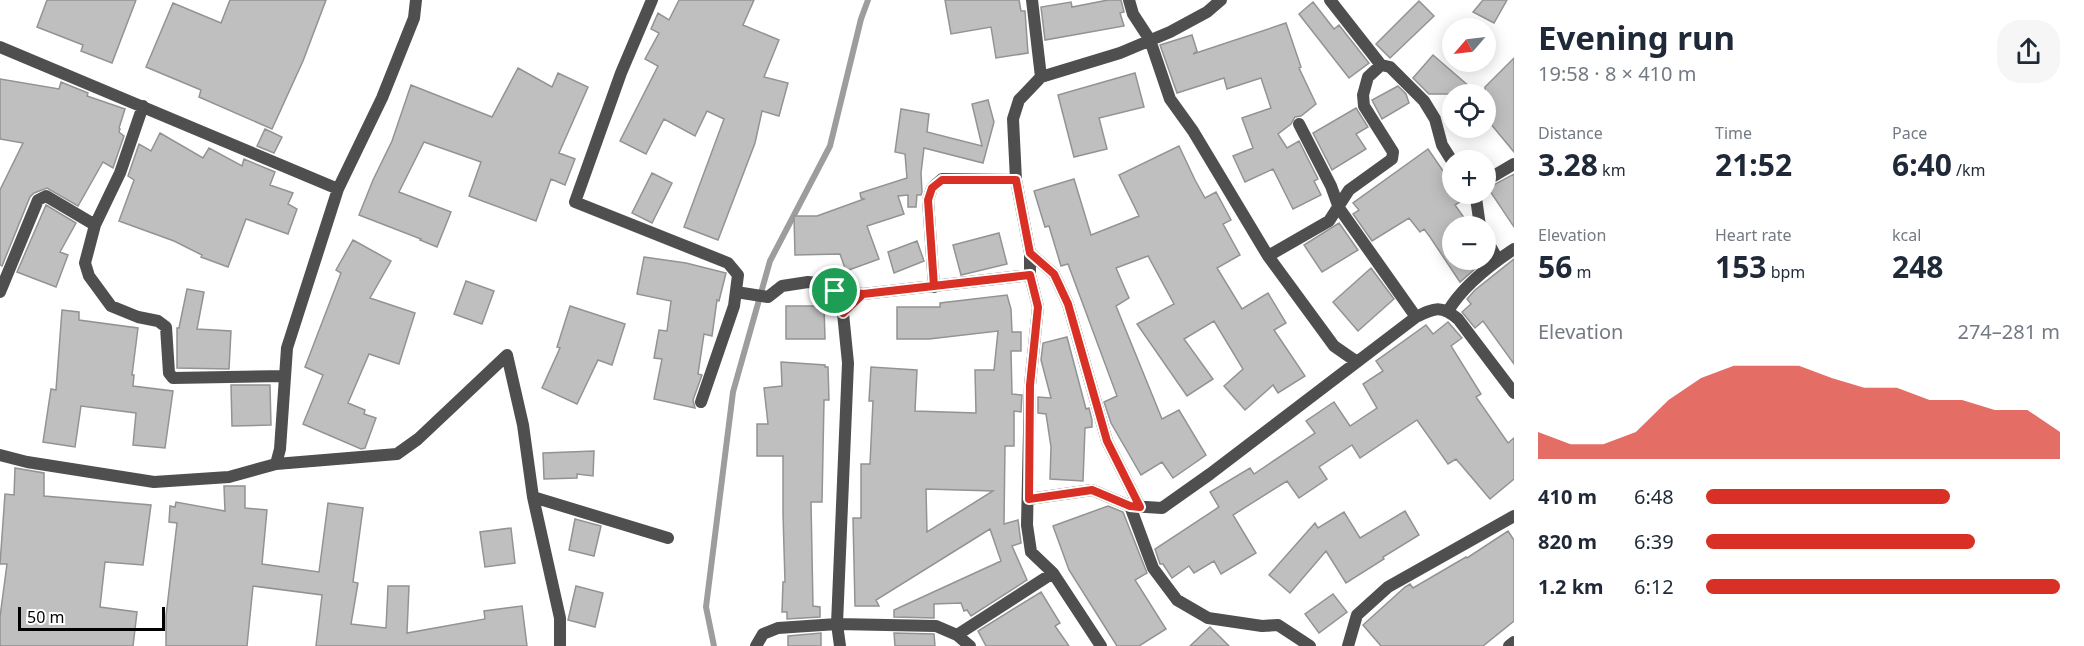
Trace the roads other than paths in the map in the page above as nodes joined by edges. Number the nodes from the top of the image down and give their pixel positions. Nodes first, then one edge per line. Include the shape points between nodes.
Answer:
1 (416, 0) edge
2 (652, 0) edge
3 (1032, 0) edge
4 (1129, 0) edge
5 (1221, 0) edge
6 (1330, 0) edge
7 (1150, 40) junction
8 (0, 47) edge
9 (1381, 64) junction
10 (1041, 77) junction
11 (143, 106) junction
12 (1299, 124) dead end
13 (1445, 150) edge
14 (1514, 164) edge
15 (1496, 175) edge
16 (1016, 180) junction
17 (338, 189) junction
18 (1339, 208) junction
19 (94, 225) junction
20 (1514, 249) edge
21 (1030, 253) junction
22 (1268, 256) junction
23 (1496, 256) edge
24 (1498, 260) junction
25 (1030, 275) junction
26 (934, 286) junction
27 (835, 291) junction
28 (0, 292) edge
29 (736, 292) junction
30 (863, 294) junction
31 (1449, 311) junction
32 (843, 313) junction
33 (1416, 317) junction
34 (1357, 362) junction
35 (285, 376) junction
36 (1514, 393) edge
37 (701, 402) dead end
38 (0, 455) edge
39 (276, 464) junction
40 (533, 497) junction
41 (1029, 499) junction
42 (1135, 506) junction
43 (1514, 516) edge
44 (668, 538) dead end
45 (1053, 573) junction
46 (837, 624) junction
47 (957, 635) junction
48 (1514, 642) edge
49 (560, 646) edge
50 (756, 646) edge
51 (840, 646) edge
52 (970, 646) edge
53 (1101, 646) edge
54 (1310, 646) edge
55 (1349, 646) edge
56 (1509, 646) edge

1 - 17 street via 414,18 382,98
2 - 29 street via 575,202 728,263 738,275
3 - 10 street
4 - 7 street
5 - 7 street via 1207,12
6 - 9 street
7 - 10 street
7 - 22 street via 1170,99
8 - 11 street
9 - 13 street via 1390,67 1424,101
9 - 18 street via 1368,77 1364,106 1393,152 1392,159 1349,190
10 - 16 street via 1019,100 1012,119
11 - 17 street
11 - 19 street via 120,173
12 - 18 street
14 - 15 street
16 - 21 street
16 - 26 street via 942,180 932,188 928,200
17 - 35 street via 287,348
18 - 22 street via 1329,221
18 - 33 street
19 - 28 street via 46,196 38,200
19 - 35 street via 85,263 89,276 111,306 166,327 169,373 173,378
20 - 24 street
21 - 25 street
21 - 42 street via 1054,274 1068,304 1107,441
22 - 34 street via 1334,346
23 - 24 street
24 - 31 street via 1456,298
25 - 26 street
25 - 41 street via 1038,307 1030,385
26 - 30 street
27 - 29 street via 825,284 808,282 782,286 768,297
27 - 30 street
27 - 32 street
29 - 37 street
30 - 32 street
31 - 33 street via 1435,308
31 - 36 street
32 - 46 street via 848,363
33 - 34 street
34 - 42 street via 1162,508
35 - 39 street
38 - 39 street via 154,482 229,477
39 - 40 street via 397,454 507,356 523,425
40 - 44 street
40 - 49 street via 560,618
41 - 42 street via 1092,490
41 - 45 street via 1031,552
42 - 54 street via 1153,568 1177,600 1208,618 1278,625
43 - 55 street via 1388,587 1357,615
45 - 47 street
45 - 53 street
46 - 47 street via 936,626
46 - 50 street via 777,628 763,634
46 - 51 street
47 - 52 street
48 - 56 street

